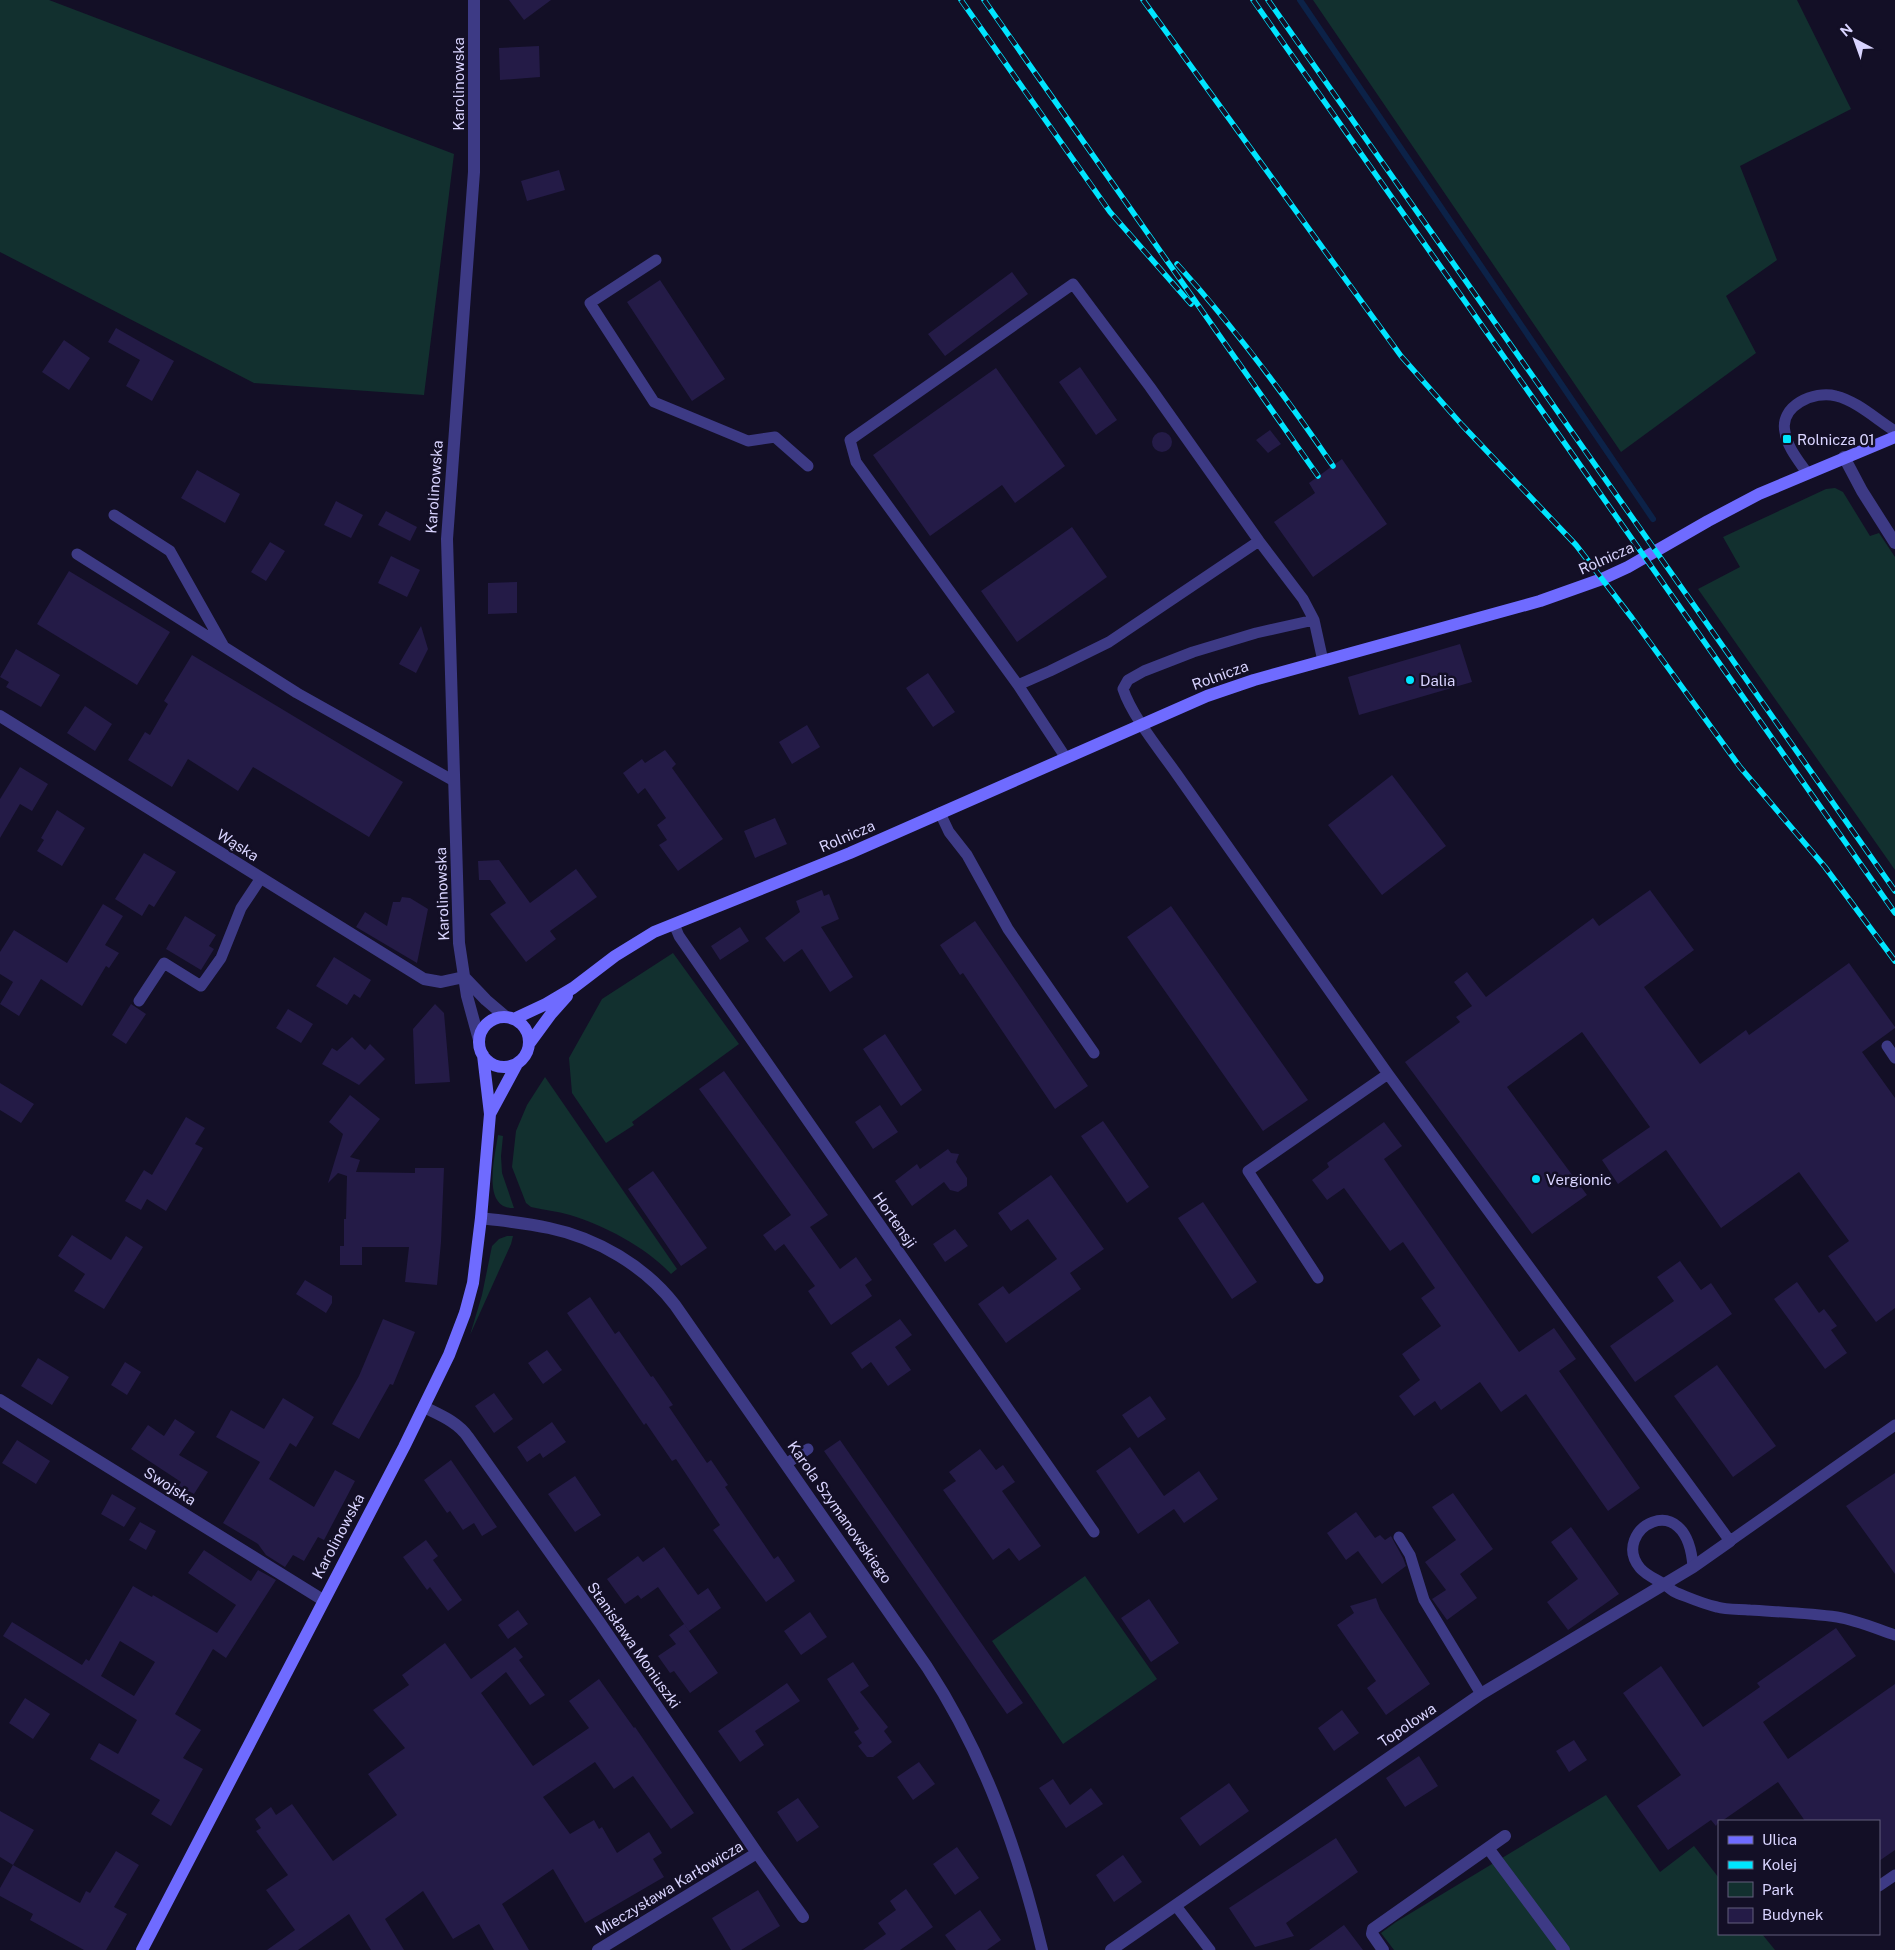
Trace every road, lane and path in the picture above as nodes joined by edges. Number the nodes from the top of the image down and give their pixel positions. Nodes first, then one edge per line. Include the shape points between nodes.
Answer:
1 (474, 0) edge
2 (656, 260) dead end
3 (1895, 431) edge
4 (1895, 437) edge
5 (1844, 457) junction
6 (808, 466) dead end
7 (1807, 473) junction
8 (114, 515) dead end
9 (1259, 541) junction
10 (1895, 543) edge
11 (77, 554) dead end
12 (1314, 620) junction
13 (224, 647) junction
14 (1323, 662) junction
15 (1018, 685) junction
16 (0, 716) edge
17 (1143, 725) junction
18 (1066, 758) junction
19 (454, 780) junction
20 (940, 813) junction
21 (260, 878) junction
22 (674, 924) junction
23 (464, 976) junction
24 (573, 988) junction
25 (140, 1001) dead end
26 (510, 1018) junction
27 (479, 1040) junction
28 (529, 1044) junction
29 (1887, 1046) dead end
30 (1094, 1053) dead end
31 (482, 1055) junction
32 (1895, 1058) edge
33 (517, 1064) junction
34 (1388, 1074) junction
35 (490, 1114) junction
36 (481, 1218) junction
37 (1318, 1278) dead end
38 (0, 1400) edge
39 (424, 1407) junction
40 (1895, 1425) edge
41 (808, 1449) dead end
42 (786, 1464) junction
43 (1094, 1532) dead end
44 (1398, 1537) dead end
45 (1730, 1541) junction
46 (1693, 1567) junction
47 (1664, 1584) junction
48 (323, 1600) junction
49 (1895, 1635) edge
50 (1482, 1694) junction
51 (1505, 1836) dead end
52 (1488, 1848) junction
53 (757, 1853) junction
54 (1895, 1875) edge
55 (1880, 1885) edge
56 (1176, 1906) junction
57 (803, 1917) dead end
58 (142, 1950) edge
59 (598, 1950) edge
60 (1042, 1950) edge
61 (1111, 1950) edge
62 (1210, 1950) edge
63 (1383, 1950) edge
64 (1564, 1950) edge

1 - 19 street, Karolinowska via 474,172 447,540
2 - 6 lane via 590,303 654,402 748,441 775,437
3 - 7 lane via 1836,396 1815,395 1804,400 1788,414 1784,431
4 - 5 street, Rolnicza
5 - 7 street, Rolnicza
5 - 10 street
7 - 14 street, Rolnicza via 1736,506 1602,579 1540,601
8 - 13 lane via 170,551
9 - 12 lane via 1303,599
9 - 15 lane via 1109,642
9 - 15 lane via 1073,284 850,440 856,462
11 - 13 lane
12 - 14 lane
12 - 17 lane via 1193,652 1128,680 1122,689
13 - 19 lane via 297,693
14 - 17 street, Rolnicza via 1222,690
15 - 18 lane
16 - 21 street, Wąska
17 - 18 street, Rolnicza
17 - 34 lane
18 - 20 street, Rolnicza
19 - 23 street, Karolinowska via 459,943
20 - 22 street, Rolnicza via 850,854
20 - 30 lane via 1008,928
21 - 23 street, Wąska via 424,980 441,982
21 - 25 lane via 241,908 221,958 201,986 164,963
22 - 24 street, Rolnicza via 630,946
22 - 43 lane, Hortensji via 679,936
23 - 26 street via 491,1005
23 - 27 street, Karolinowska
24 - 26 street, Rolnicza via 546,1004
24 - 28 street, Rolnicza
26 - 27 street via 491,1020
26 - 28 street via 526,1029
27 - 31 street
28 - 33 street
29 - 32 lane
31 - 33 street via 502,1067
31 - 35 street, Karolinowska
33 - 35 street, Karolinowska
34 - 37 lane via 1248,1171
34 - 45 lane
35 - 36 street, Karolinowska
36 - 39 street, Karolinowska via 465,1313
36 - 42 street, Karola Szymanowskiego via 564,1231 602,1247 642,1271 675,1305
38 - 48 street, Swojska
39 - 48 street, Karolinowska
39 - 53 street, Stanisława Moniuszki via 448,1420 468,1437
40 - 45 lane
41 - 42 lane
42 - 60 street, Karola Szymanowskiego via 927,1667 965,1731 991,1786 1014,1850
44 - 50 lane via 1410,1555 1424,1600
45 - 46 street, Topolowa
46 - 47 street, Topolowa
46 - 47 lane via 1690,1544 1680,1528 1666,1520 1652,1522 1636,1536 1633,1552 1639,1567
47 - 49 lane via 1672,1592 1718,1608 1839,1617
47 - 50 street, Topolowa
48 - 58 street, Karolinowska
50 - 56 street, Topolowa
51 - 52 street
52 - 63 street via 1373,1929 1372,1934
52 - 64 street
53 - 57 street, Stanisława Moniuszki
53 - 59 street, Mieczysława Karłowicza
54 - 55 lane
56 - 61 street, Topolowa
56 - 62 lane

